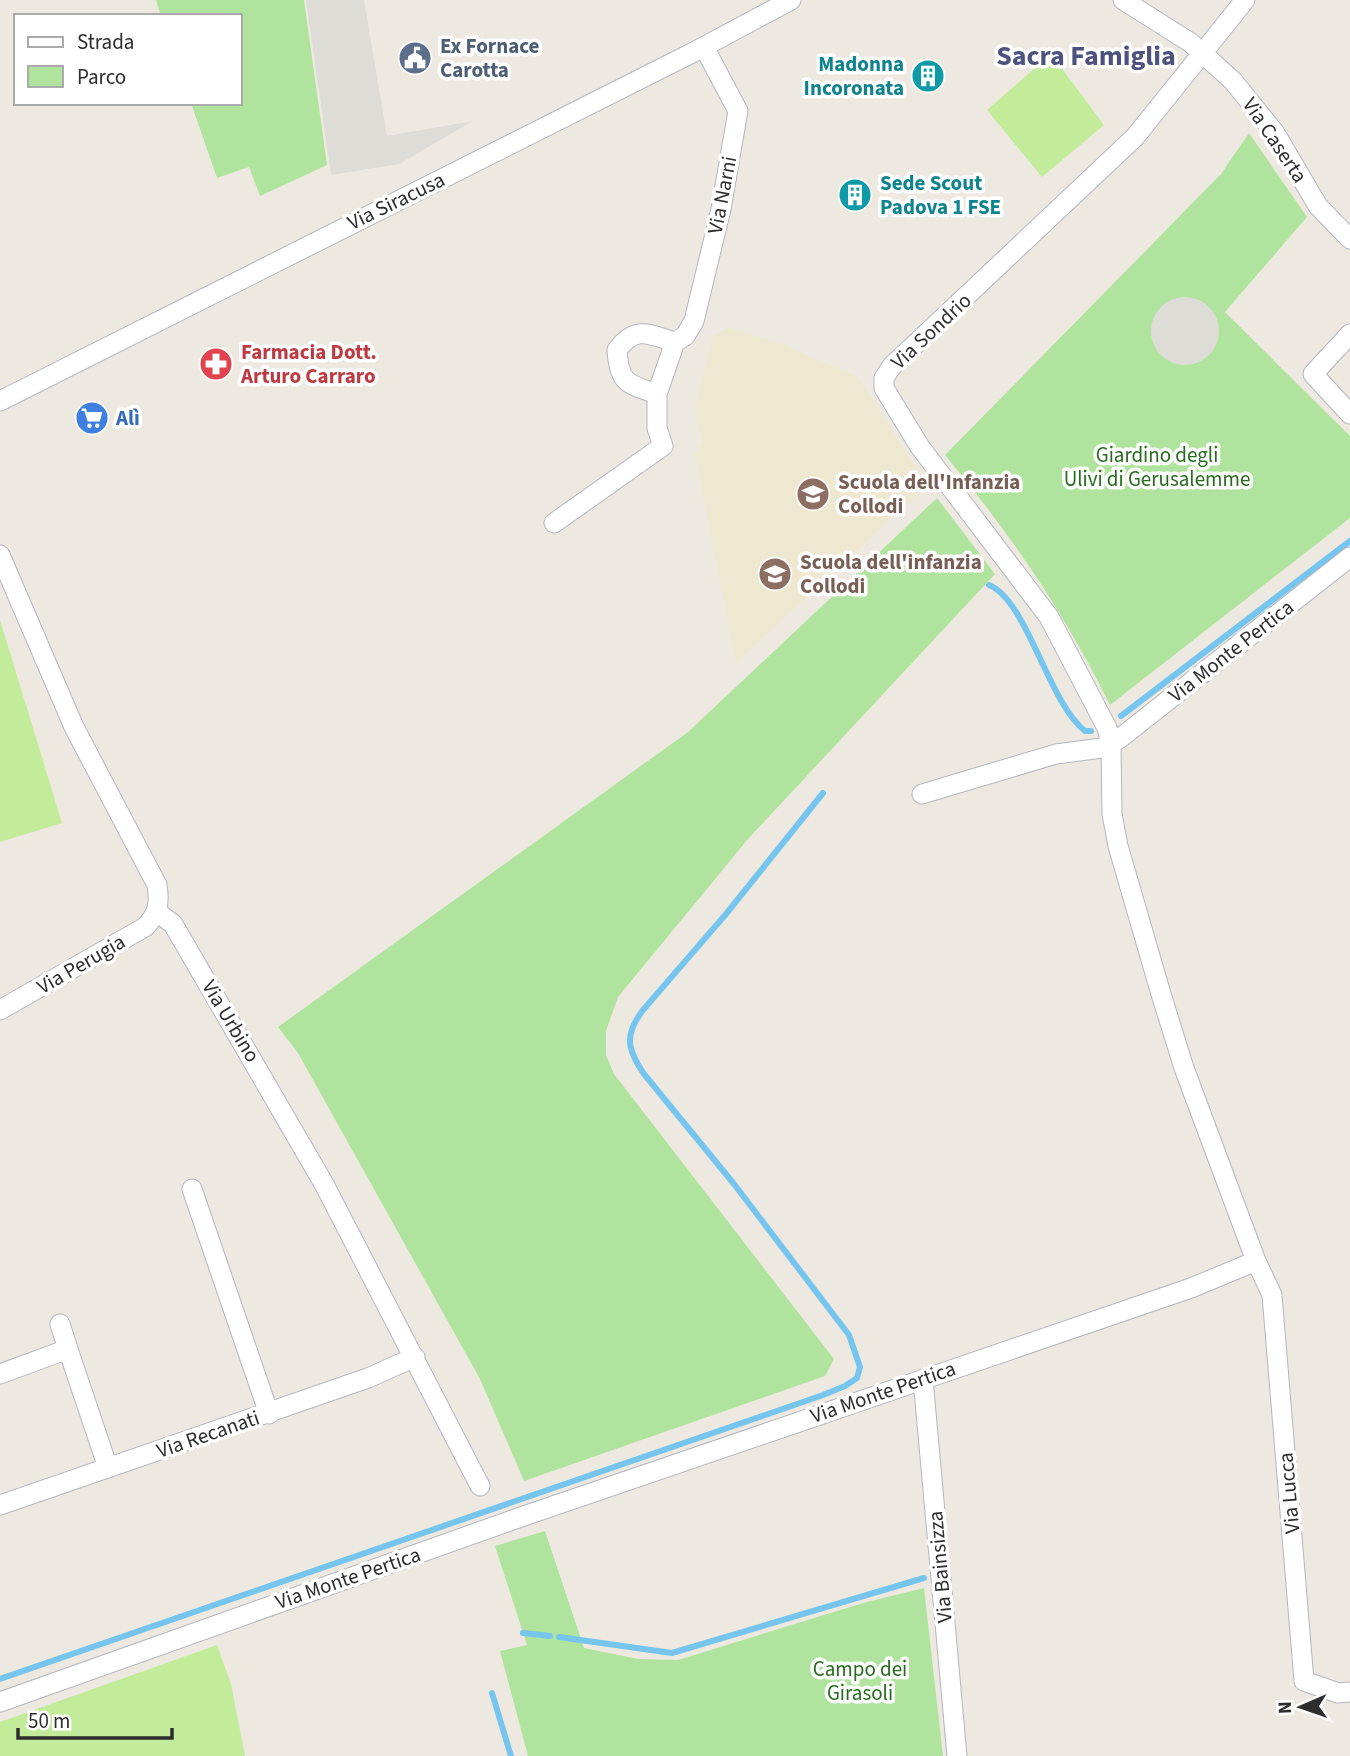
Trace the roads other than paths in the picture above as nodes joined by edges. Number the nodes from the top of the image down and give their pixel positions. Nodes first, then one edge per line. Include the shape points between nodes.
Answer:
1 (791, 0) edge
2 (1123, 0) edge
3 (1245, 0) edge
4 (704, 47) junction
5 (1204, 54) junction
6 (1350, 239) edge
7 (1350, 334) edge
8 (675, 342) junction
9 (657, 394) junction
10 (0, 401) edge
11 (1350, 414) edge
12 (554, 523) dead end
13 (0, 555) edge
14 (1350, 556) edge
15 (1111, 743) junction
16 (922, 794) dead end
17 (157, 912) junction
18 (0, 1010) edge
19 (192, 1189) dead end
20 (1256, 1261) junction
21 (60, 1324) dead end
22 (68, 1349) junction
23 (415, 1357) junction
24 (0, 1374) edge
25 (923, 1379) junction
26 (268, 1414) junction
27 (108, 1468) junction
28 (480, 1486) dead end
29 (0, 1505) edge
30 (1350, 1692) edge
31 (0, 1702) edge
32 (957, 1756) edge

1 - 4 street, Via Siracusa
2 - 5 street, Via Caserta
3 - 5 street, Via Sondrio
4 - 8 street, Via Narni via 738,111 722,209 694,321
4 - 10 street, Via Siracusa
5 - 6 street, Via Caserta via 1252,102 1318,206
5 - 15 street, Via Sondrio via 1135,137 884,378 884,388 920,447 1049,617
7 - 11 street via 1313,374
8 - 9 street, Via Narni
8 - 9 street via 641,332 627,336 617,350 621,376 628,384
9 - 12 street, Via Narni via 657,428 663,446
13 - 17 street via 74,727 157,885
14 - 15 street, Via Monte Pertica
15 - 16 street, Via Monte Pertica via 1056,754
15 - 20 street via 1112,814 1118,846 1184,1068
17 - 18 street, Via Perugia via 145,927
17 - 23 street, Via Urbino via 173,924 262,1073
19 - 26 street
20 - 25 street, Via Monte Pertica via 1191,1288
20 - 30 street, Via Lucca via 1272,1295 1304,1681 1338,1693
21 - 22 street
22 - 24 street
22 - 27 street
23 - 26 street, Via Recanati
23 - 28 street, Via Urbino
25 - 31 street, Via Monte Pertica
25 - 32 street, Via Bainsizza
26 - 27 street, Via Recanati
27 - 29 street, Via Recanati

